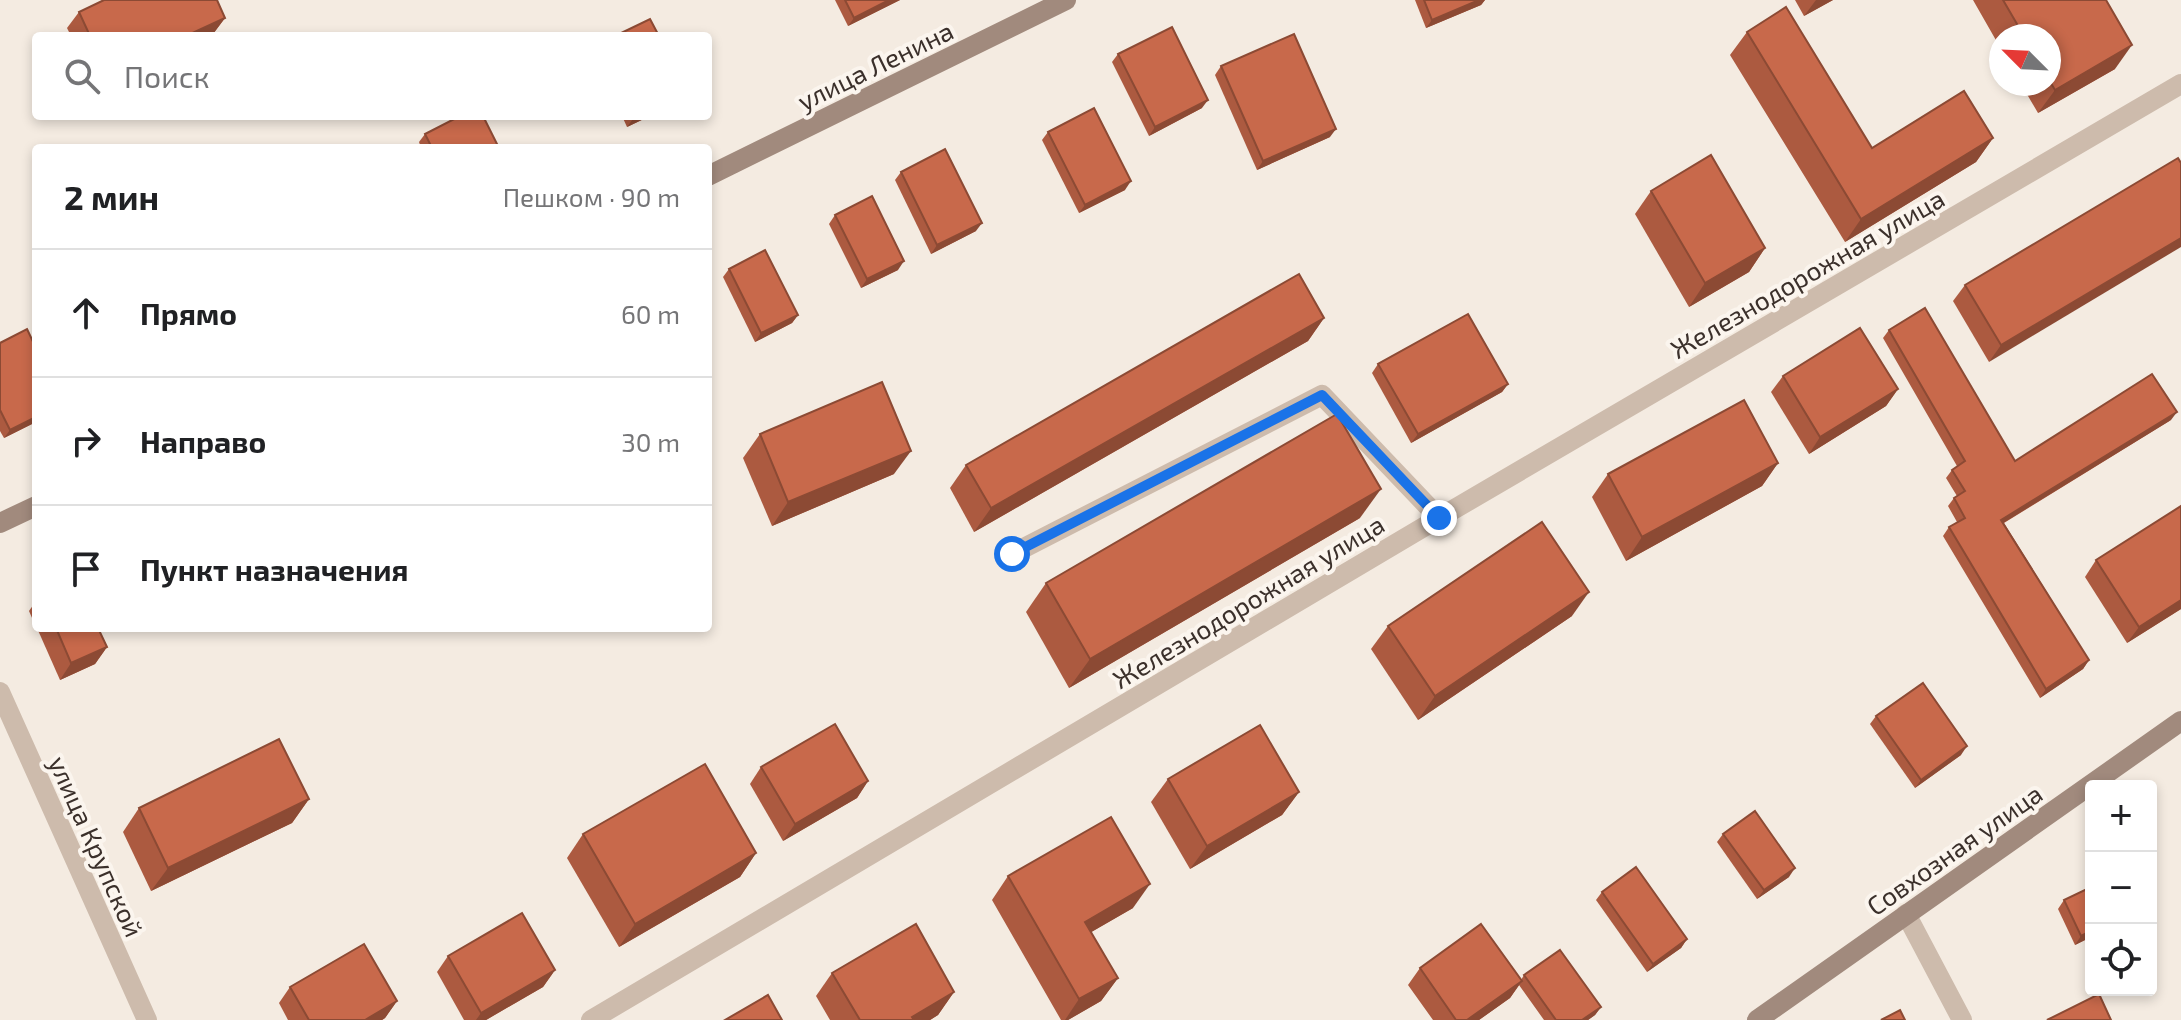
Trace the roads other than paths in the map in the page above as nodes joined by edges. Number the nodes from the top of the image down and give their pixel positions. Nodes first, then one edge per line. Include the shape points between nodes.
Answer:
1 (1066, 0) edge
2 (2181, 84) edge
3 (712, 174) edge
4 (32, 508) edge
5 (1439, 518) junction
6 (0, 523) edge
7 (1012, 554) dead end
8 (0, 692) edge
9 (2181, 721) edge
10 (1906, 914) junction
11 (147, 1020) edge
12 (591, 1020) edge
13 (1757, 1020) edge
14 (1962, 1020) edge

1 - 3 street, улица Ленина
2 - 5 street, Железнодорожная улица
4 - 6 street
5 - 7 street via 1322,395
5 - 12 street, Железнодорожная улица
8 - 11 street, улица Крупской
9 - 10 street, Совхозная улица
10 - 13 street, Совхозная улица
10 - 14 street

